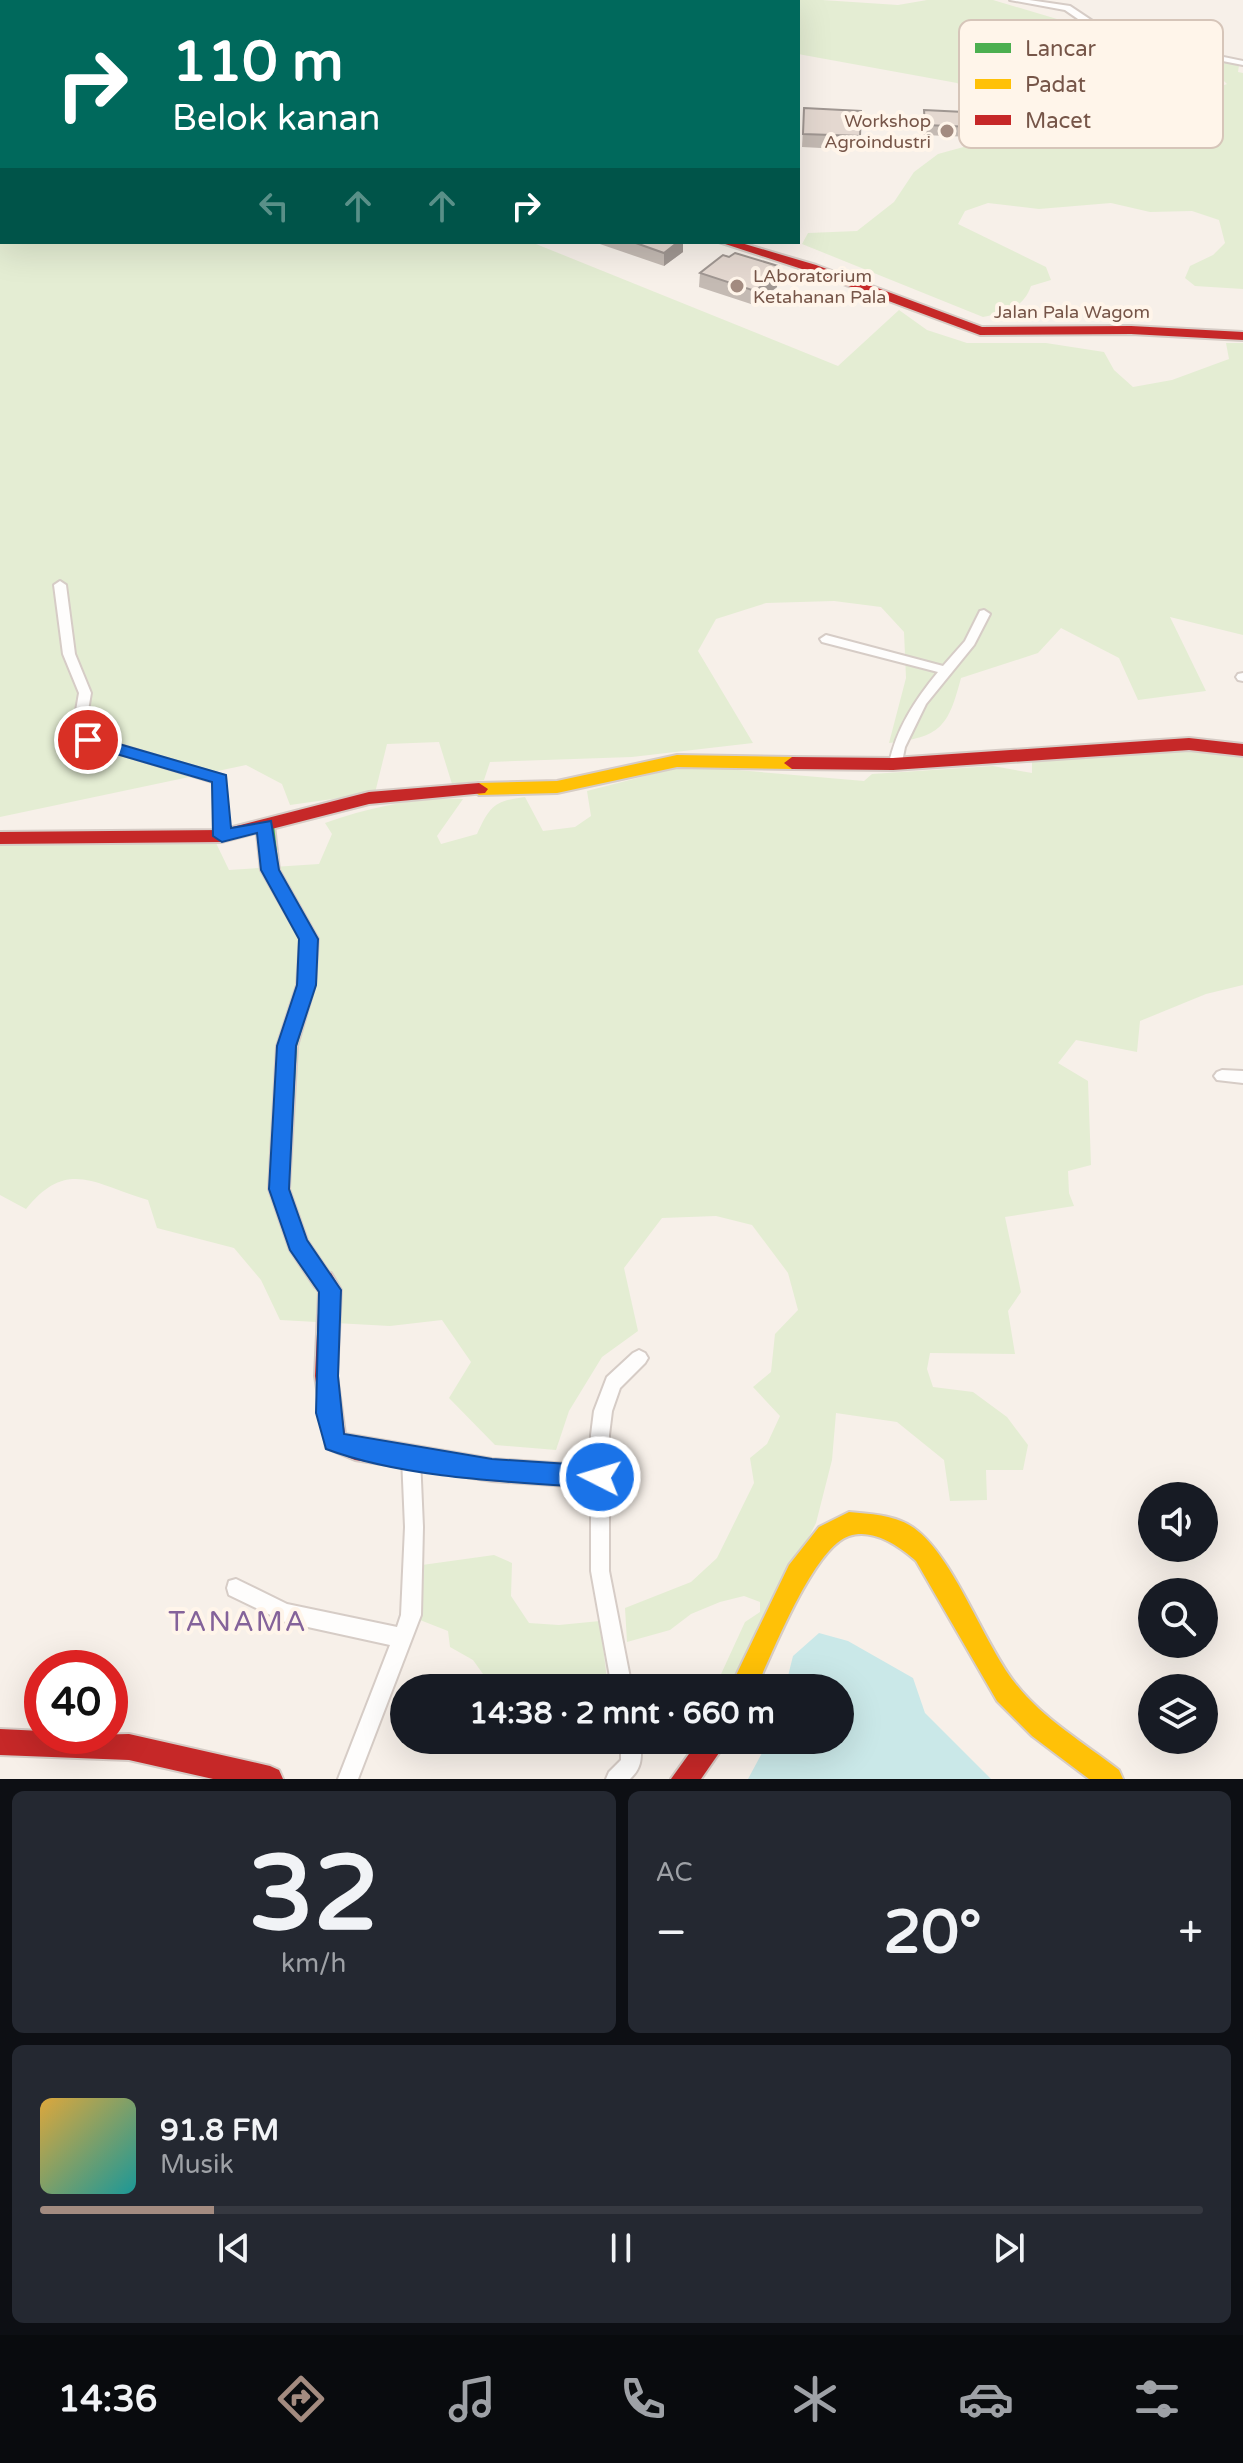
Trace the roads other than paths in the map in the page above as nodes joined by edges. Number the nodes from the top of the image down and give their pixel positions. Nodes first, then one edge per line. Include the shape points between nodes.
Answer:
1 (1014, 0) edge
2 (1085, 20) edge
3 (1223, 59) edge
4 (1243, 63) edge
5 (732, 244) edge
6 (1243, 336) edge
7 (60, 585) dead end
8 (984, 614) dead end
9 (826, 639) dead end
10 (944, 670) junction
11 (1243, 750) edge
12 (896, 764) junction
13 (265, 825) junction
14 (222, 836) junction
15 (0, 838) edge
16 (1222, 1076) dead end
17 (1243, 1077) edge
18 (639, 1358) dead end
19 (411, 1457) junction
20 (600, 1477) junction
21 (236, 1588) dead end
22 (404, 1638) junction
23 (619, 1674) edge
24 (750, 1674) edge
25 (0, 1742) edge
26 (631, 1754) edge
27 (704, 1754) edge
28 (270, 1779) edge
29 (348, 1779) edge
30 (616, 1779) edge
31 (684, 1779) edge
32 (1110, 1779) edge

1 - 2 street via 1067,8
3 - 4 street
5 - 6 main road, Jalan Pala Wagom via 980,331
7 - 14 street via 69,654 85,693 79,728 88,740 220,779
8 - 10 street via 970,642
9 - 10 street
10 - 12 street via 920,702
11 - 12 main road via 1189,744
12 - 13 main road via 677,761 557,787 369,798
13 - 14 main road
13 - 19 main road via 270,870 309,939 306,985 287,1046 279,1189 298,1244 330,1290 326,1376 334,1441
14 - 15 main road
16 - 17 street
18 - 20 street via 613,1383 606,1401
19 - 20 main road via 492,1470
19 - 22 street via 414,1593
20 - 23 street via 600,1571
21 - 22 street via 285,1613
22 - 29 street
24 - 32 main road via 810,1553 827,1534 841,1525 885,1527 909,1538 924,1553 1013,1699
25 - 28 main road via 129,1747
26 - 30 street via 631,1764
27 - 31 main road

